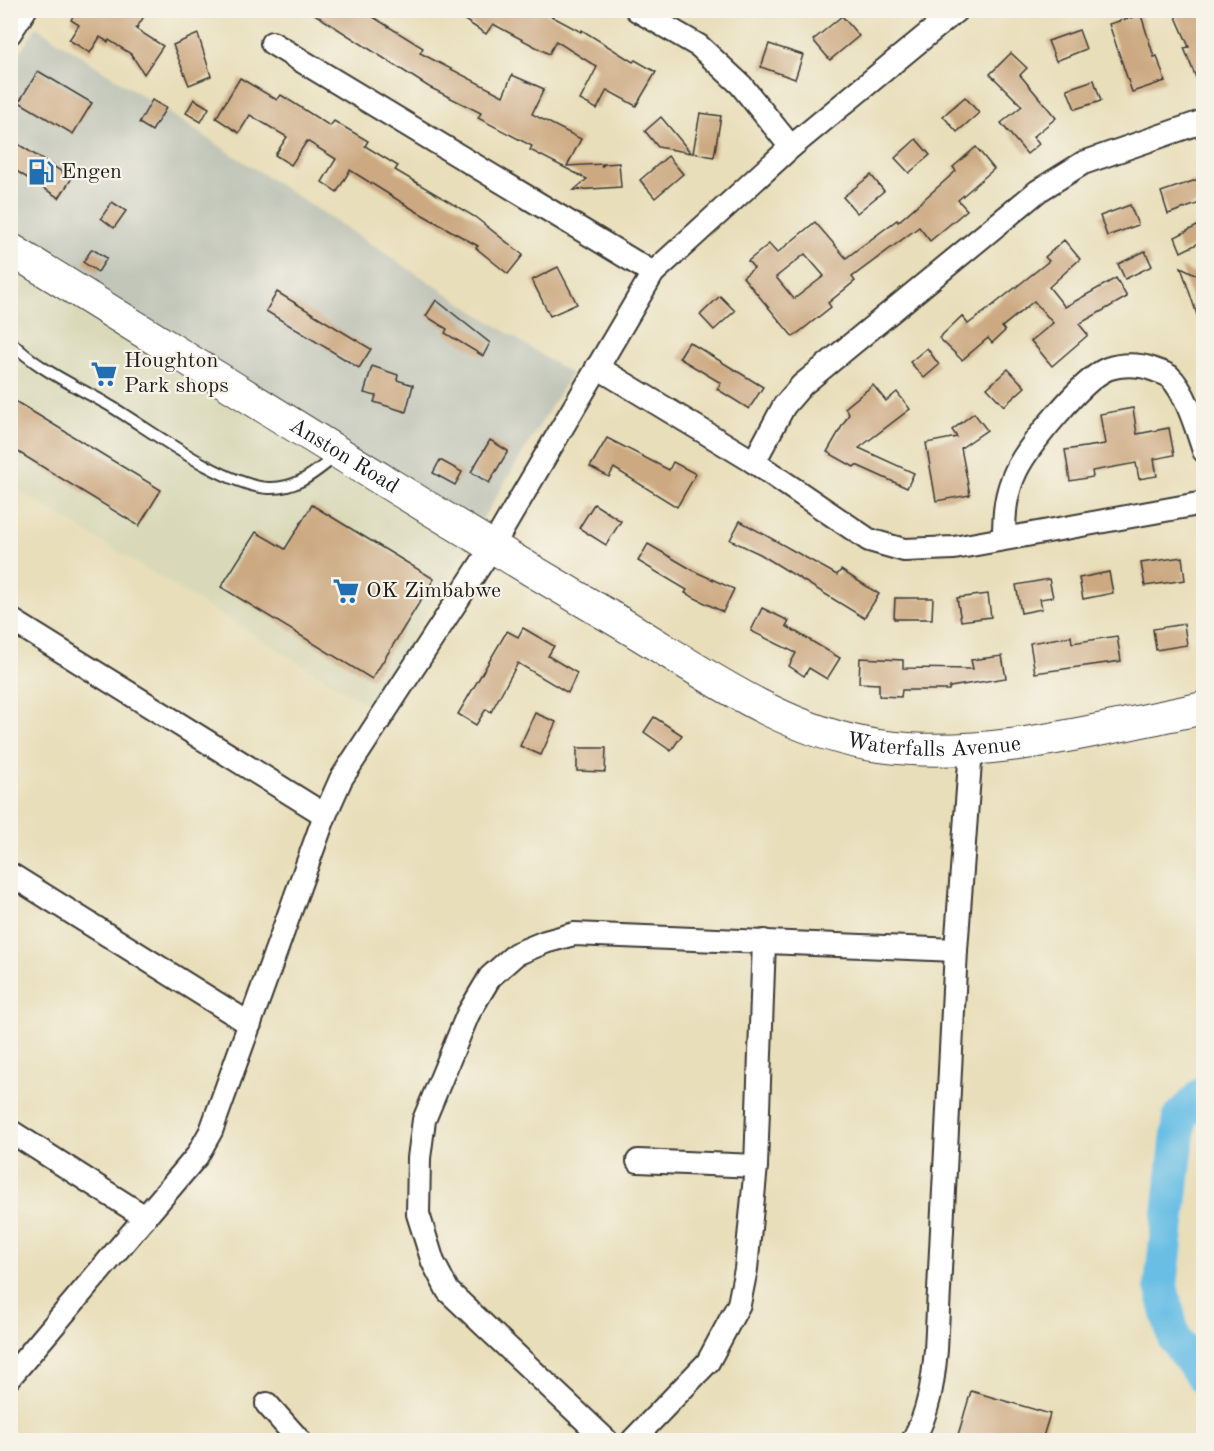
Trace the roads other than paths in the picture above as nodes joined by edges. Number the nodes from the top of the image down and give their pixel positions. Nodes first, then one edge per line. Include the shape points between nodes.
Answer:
1 (25, 10) edge
2 (637, 10) edge
3 (957, 10) edge
4 (10, 33) edge
5 (272, 43) dead end
6 (1203, 121) edge
7 (791, 147) junction
8 (10, 249) edge
9 (653, 273) junction
10 (10, 341) edge
11 (597, 367) junction
12 (1203, 451) edge
13 (340, 453) junction
14 (754, 462) junction
15 (1203, 503) edge
16 (1004, 538) junction
17 (492, 547) junction
18 (10, 619) edge
19 (680, 659) joint
20 (1203, 708) edge
21 (971, 748) junction
22 (325, 815) junction
23 (10, 874) edge
24 (764, 941) junction
25 (956, 950) junction
26 (250, 1024) junction
27 (10, 1131) edge
28 (638, 1161) dead end
29 (756, 1166) junction
30 (145, 1217) junction
31 (10, 1377) edge
32 (267, 1404) dead end
33 (299, 1440) edge
34 (606, 1440) edge
35 (633, 1440) edge
36 (913, 1440) edge

1 - 4 street
2 - 7 street via 699,46 741,85
3 - 7 street
5 - 9 street
6 - 14 street via 1083,163 1038,191 802,385 784,406
7 - 9 street
8 - 13 main road, Anston Road
9 - 11 street
10 - 13 lane via 56,376 248,485 270,488 299,484
11 - 14 street
11 - 17 street
12 - 16 street via 1191,416 1168,375 1143,366 1107,369 1085,384 1016,470 1004,503
13 - 17 main road, Anston Road
14 - 16 street via 869,540 904,550 954,548
15 - 16 street
17 - 19 main road, Anston Road
17 - 22 street via 340,779
18 - 22 street
19 - 21 main road, Waterfalls Avenue via 811,729 882,746
20 - 21 main road, Waterfalls Avenue via 1064,736
21 - 25 street
22 - 26 street
23 - 26 street
24 - 25 street
24 - 29 street
24 - 34 street via 574,934 516,954 490,977 468,1014 424,1120 418,1214 433,1262 448,1291
25 - 36 street via 936,1350 932,1387 922,1424
26 - 30 street via 211,1131 197,1156
27 - 30 street
28 - 29 street
29 - 35 street via 739,1304 708,1362
30 - 31 street
32 - 33 street

